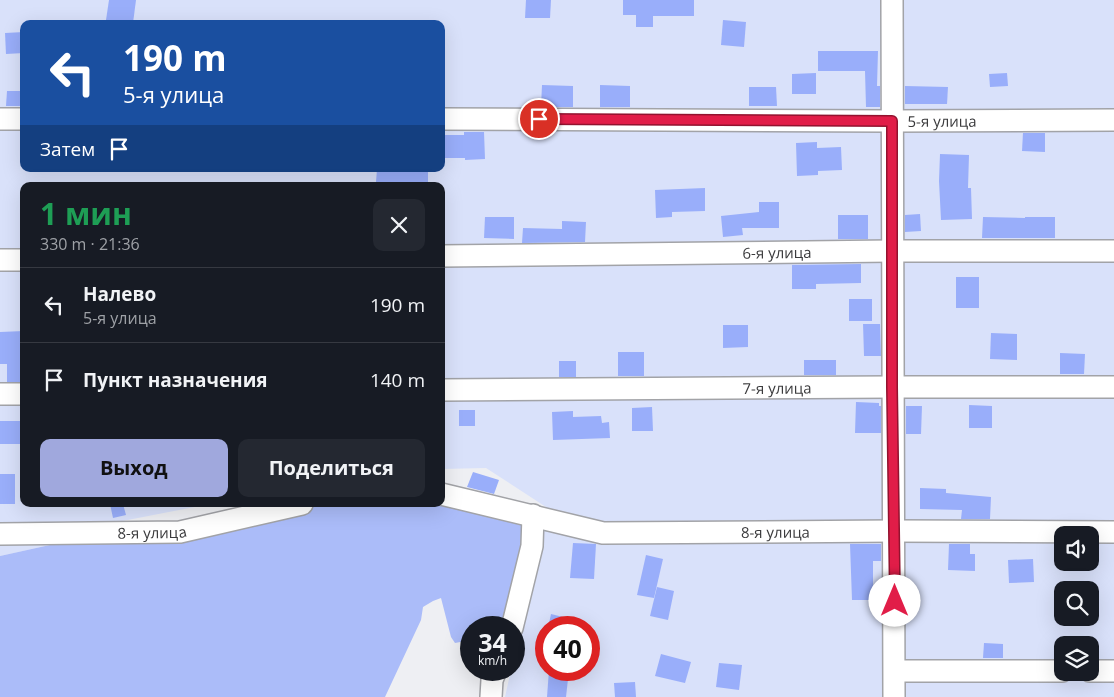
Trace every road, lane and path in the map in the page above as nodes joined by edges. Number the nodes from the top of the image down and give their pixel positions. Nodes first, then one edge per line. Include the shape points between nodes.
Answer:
1 (892, 0) edge
2 (0, 119) edge
3 (20, 119) edge
4 (445, 119) edge
5 (1114, 120) edge
6 (892, 121) junction
7 (892, 251) junction
8 (1114, 251) edge
9 (445, 256) edge
10 (0, 260) edge
11 (20, 260) edge
12 (892, 387) junction
13 (1114, 387) edge
14 (445, 390) edge
15 (0, 394) edge
16 (20, 394) edge
17 (445, 495) edge
18 (289, 507) edge
19 (533, 515) junction
20 (895, 531) junction
21 (1114, 532) edge
22 (0, 534) edge
23 (515, 616) edge
24 (1114, 670) edge
25 (1054, 671) edge
26 (1099, 671) edge
27 (895, 672) junction
28 (492, 681) edge
29 (491, 697) edge
30 (894, 697) edge

1 - 6 street
2 - 3 street
4 - 6 street, 5-я улица
5 - 6 street, 5-я улица
6 - 7 street
7 - 8 street, 6-я улица
7 - 9 street, 6-я улица
7 - 12 street
10 - 11 street
12 - 13 street, 7-я улица
12 - 14 street, 7-я улица
12 - 20 street
15 - 16 street
17 - 19 street, 8-я улица
18 - 22 street, 8-я улица via 180,532
19 - 20 street, 8-я улица via 603,533
19 - 23 street via 532,546
20 - 21 street, 8-я улица
20 - 27 street
24 - 26 street
25 - 27 street
27 - 30 street
28 - 29 street

